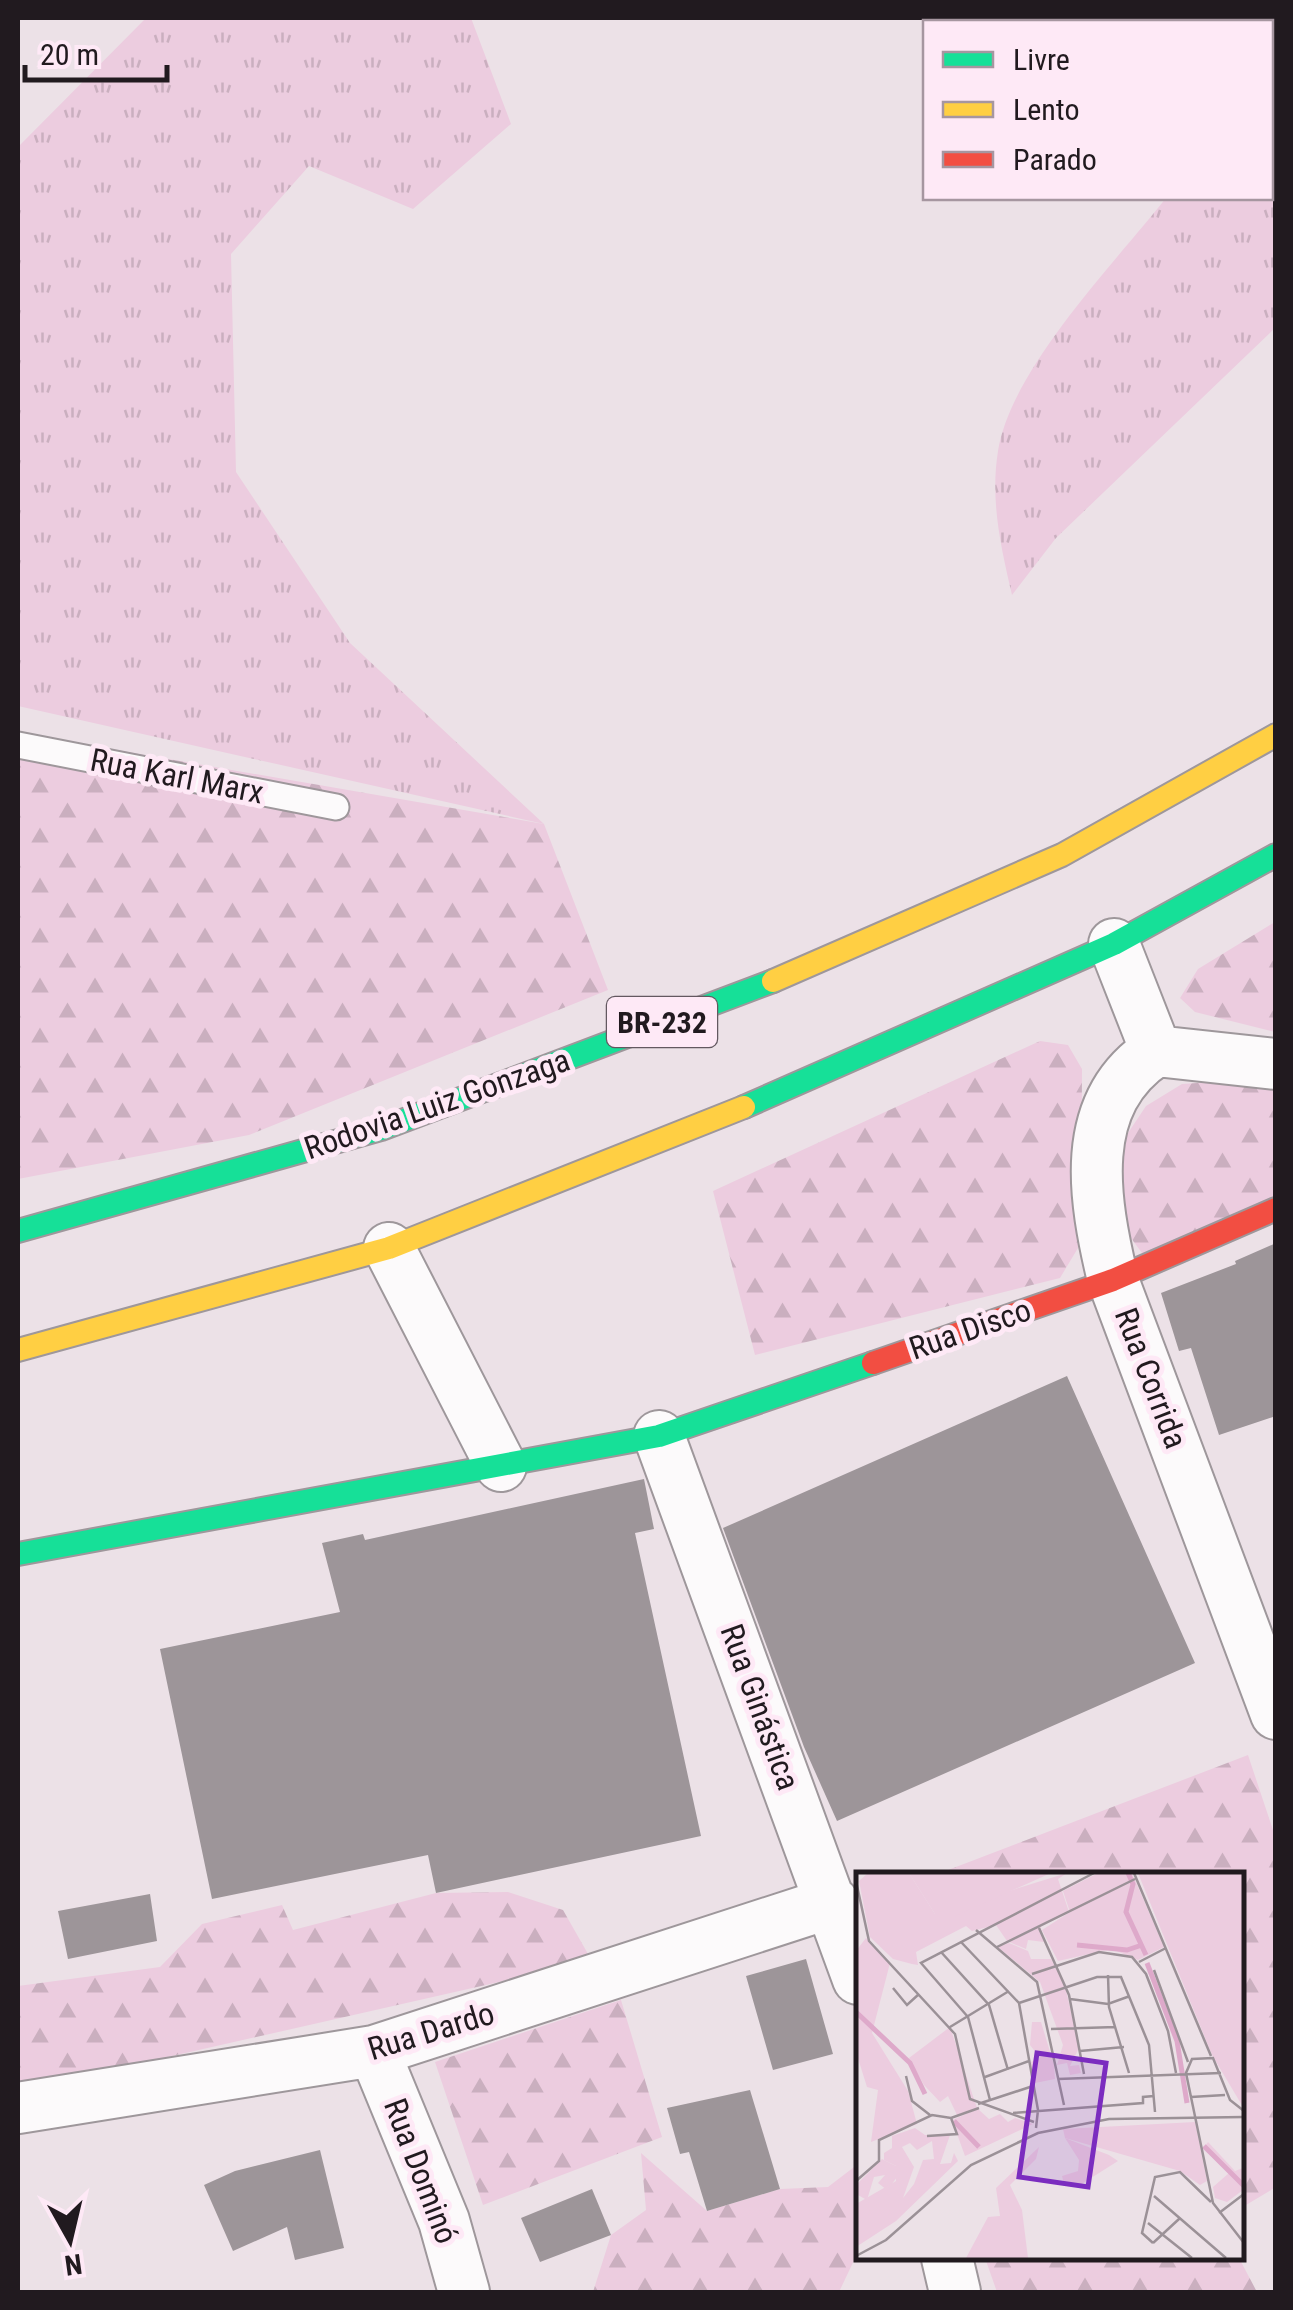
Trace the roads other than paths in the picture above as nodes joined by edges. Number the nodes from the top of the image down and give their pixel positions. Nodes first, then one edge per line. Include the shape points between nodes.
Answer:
1 (1276, 735) edge
2 (18, 745) edge
3 (336, 807) dead end
4 (1276, 855) edge
5 (1114, 944) junction
6 (1156, 1050) junction
7 (1276, 1064) edge
8 (1276, 1209) edge
9 (18, 1231) edge
10 (389, 1248) junction
11 (1113, 1280) junction
12 (18, 1350) edge
13 (659, 1436) junction
14 (501, 1466) junction
15 (18, 1554) edge
16 (1274, 1705) edge
17 (833, 1902) junction
18 (856, 1973) edge
19 (374, 2051) junction
20 (18, 2108) edge
21 (947, 2260) edge
22 (464, 2292) edge
23 (955, 2292) edge

1 - 9 main road, Rodovia Luiz Gonzaga / BR-232 via 1062,855 796,972 381,1129
2 - 3 lane, Rua Karl Marx
4 - 5 main road
5 - 6 street
5 - 10 main road via 688,1131
6 - 7 street
6 - 11 street, Rua Corrida via 1116,1087 1097,1154 1098,1219
8 - 11 main road, Rua Disco
10 - 12 main road
10 - 14 street
11 - 13 main road, Rua Disco
11 - 16 street, Rua Corrida
13 - 14 main road, Rua Disco
13 - 17 street, Rua Ginástica
14 - 15 main road, Rua Disco
17 - 18 street, Rua Ginástica
17 - 19 street, Rua Dardo
19 - 20 street, Rua Dardo
19 - 22 street, Rua Dominó via 444,2221
21 - 23 street

